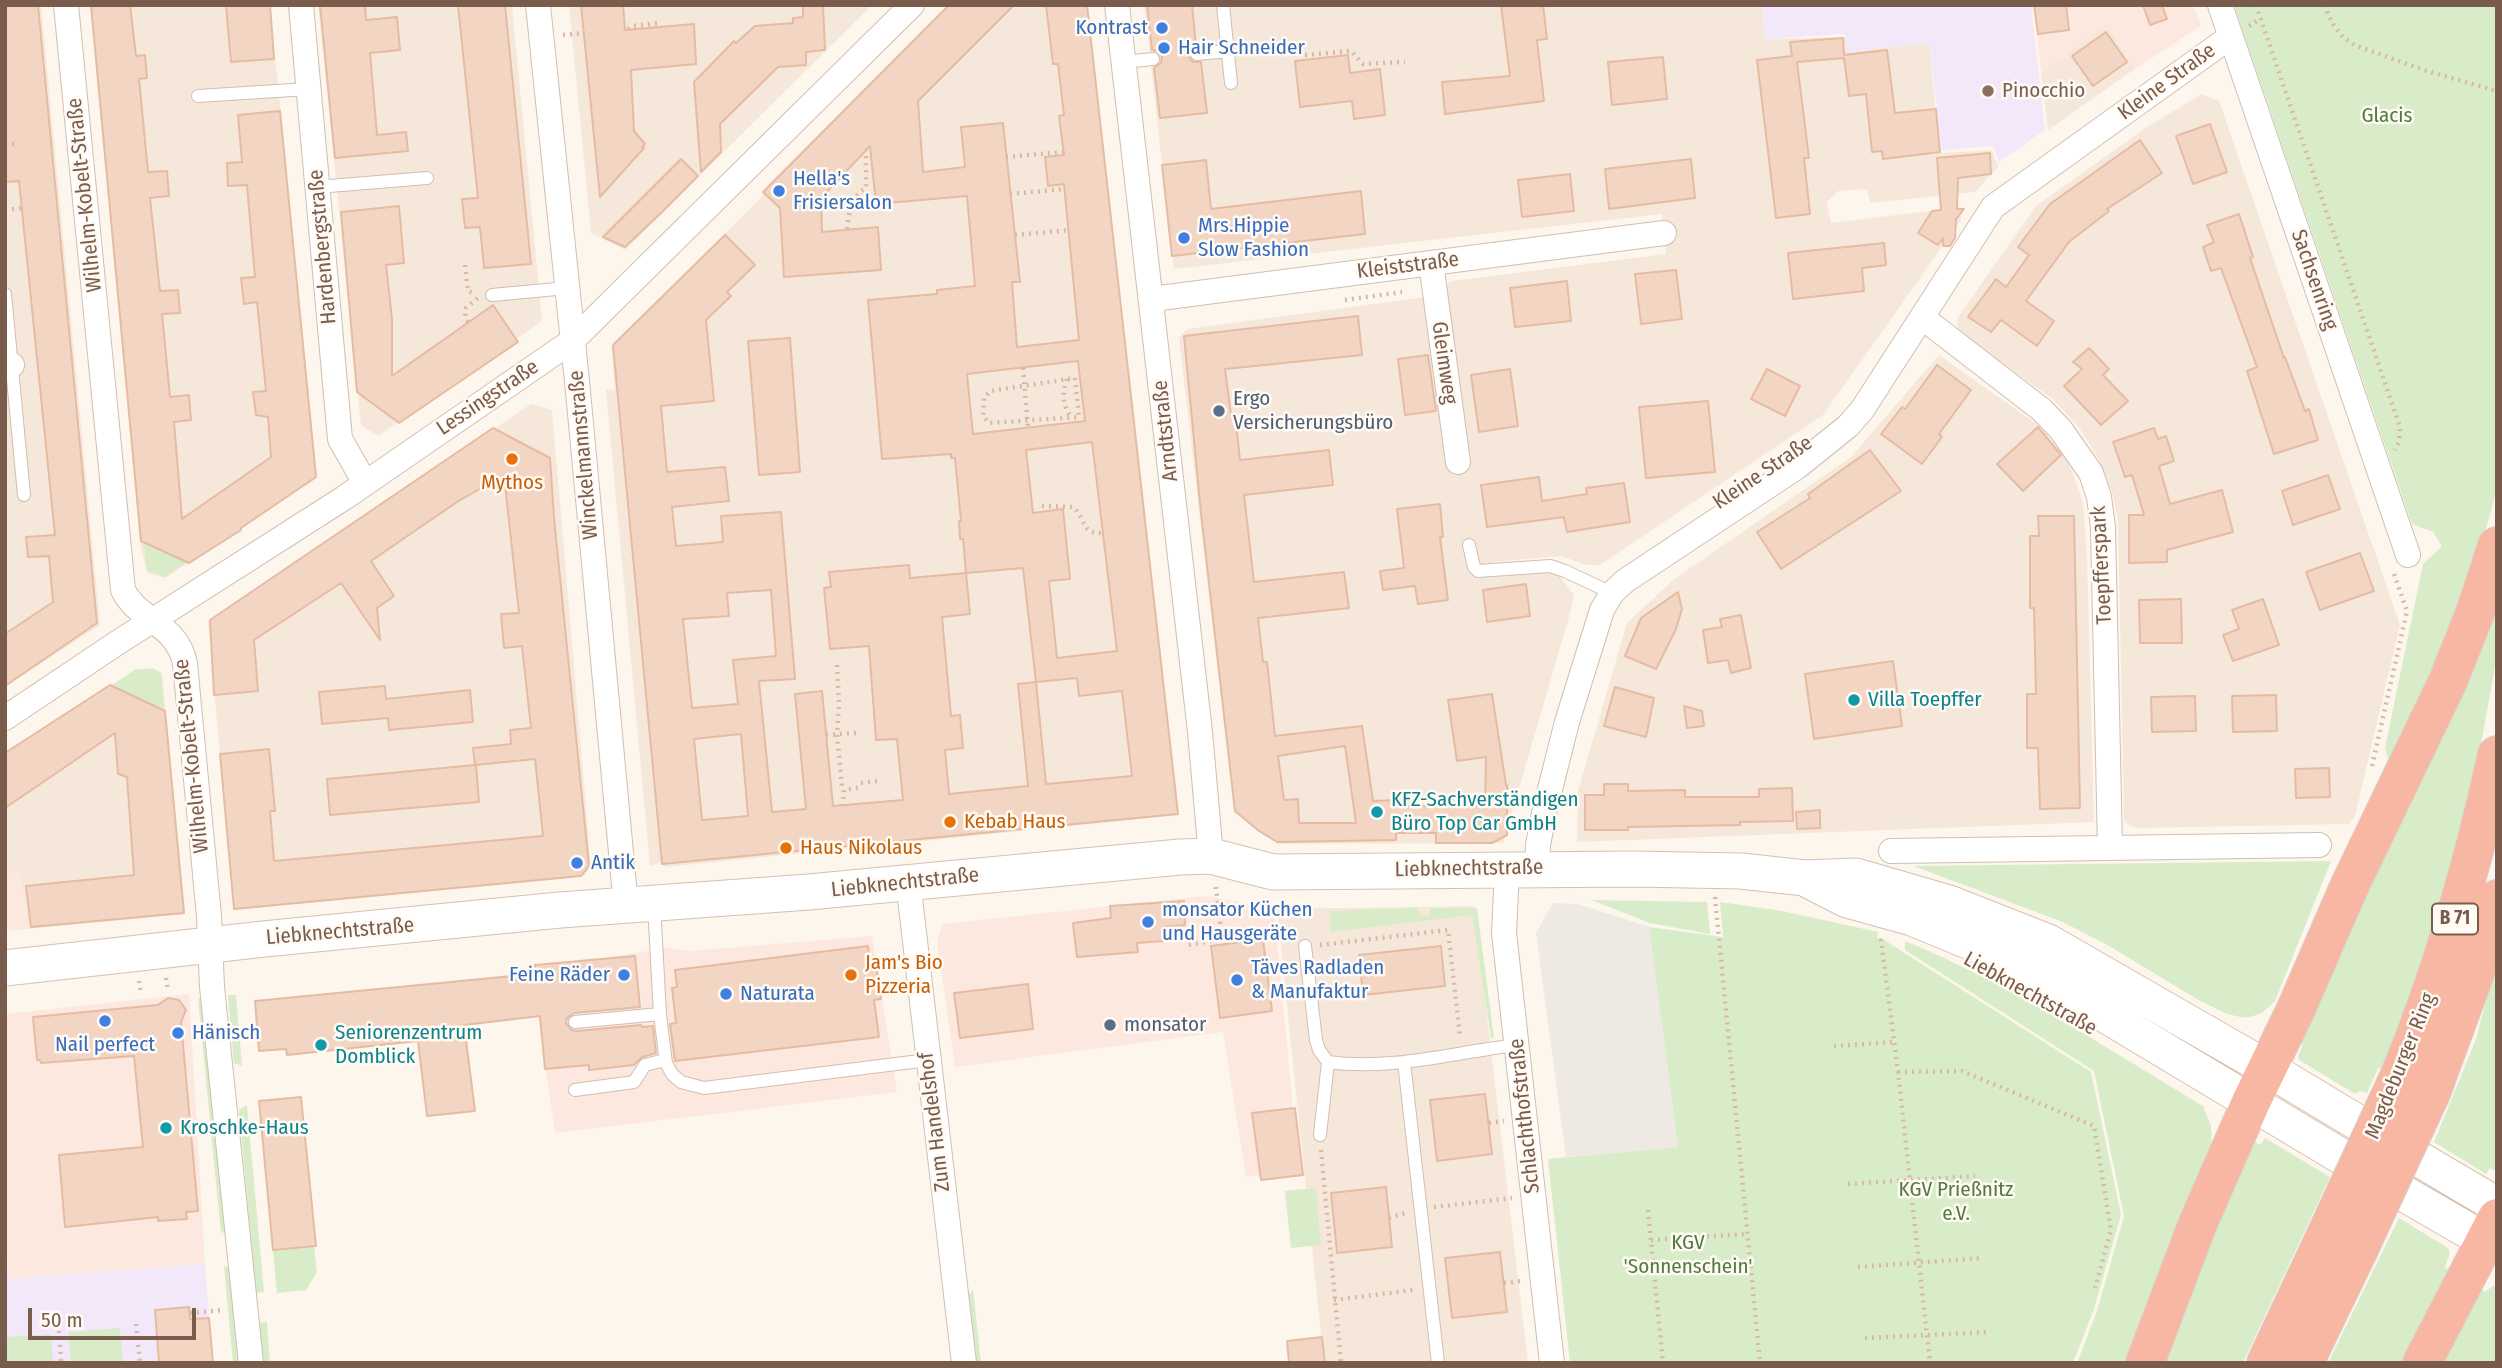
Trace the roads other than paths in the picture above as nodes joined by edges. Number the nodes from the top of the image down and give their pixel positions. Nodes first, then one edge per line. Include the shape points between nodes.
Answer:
1 (66, 5) edge
2 (301, 5) edge
3 (538, 5) edge
4 (912, 5) edge
5 (1117, 5) edge
6 (1223, 5) edge
7 (2220, 5) edge
8 (2230, 37) junction
9 (1227, 51) junction
10 (1197, 54) dead end
11 (1153, 59) dead end
12 (1124, 62) junction
13 (1231, 83) dead end
14 (308, 89) junction
15 (198, 96) dead end
16 (427, 178) dead end
17 (317, 187) junction
18 (1664, 233) dead end
19 (1431, 263) junction
20 (567, 288) junction
21 (5, 293) edge
22 (492, 295) dead end
23 (1152, 299) junction
24 (1923, 318) junction
25 (572, 341) junction
26 (9, 365) edge
27 (1458, 462) dead end
28 (365, 483) junction
29 (24, 495) dead end
30 (1469, 545) dead end
31 (2497, 546) edge
32 (2408, 555) dead end
33 (1612, 593) junction
34 (155, 620) junction
35 (5, 718) edge
36 (2497, 755) edge
37 (2319, 845) dead end
38 (2110, 848) junction
39 (1891, 851) dead end
40 (1522, 869) junction
41 (1214, 872) junction
42 (1805, 878) junction
43 (908, 881) junction
44 (2497, 900) edge
45 (640, 905) junction
46 (210, 944) junction
47 (1305, 946) road end
48 (5, 968) edge
49 (660, 1014) junction
50 (575, 1022) dead end
51 (1517, 1045) junction
52 (665, 1060) junction
53 (928, 1060) junction
54 (1328, 1062) junction
55 (1404, 1062) junction
56 (2267, 1068) junction
57 (2415, 1085) junction
58 (575, 1090) dead end
59 (2250, 1102) junction
60 (2360, 1124) dead end
61 (1320, 1135) road end
62 (2344, 1158) dead end
63 (2419, 1159) dead end
64 (2403, 1193) dead end
65 (2497, 1205) edge
66 (2493, 1235) edge
67 (2342, 1243) junction
68 (251, 1363) edge
69 (964, 1363) edge
70 (1438, 1363) edge
71 (1552, 1363) edge
72 (2145, 1363) edge
73 (2266, 1363) edge
74 (2304, 1363) edge
75 (2422, 1363) edge

1 - 34 street, Wilhelm-Kobelt-Straße via 123,587 131,603
2 - 14 street, Hardenbergstraße
3 - 20 street, Winckelmannstraße
4 - 25 street, Lessingstraße
5 - 12 street, Arndtstraße
6 - 9 lane
7 - 8 street, Sachsenring
8 - 24 street, Kleine Straße via 1997,202
8 - 32 street, Sachsenring
9 - 10 lane
9 - 13 lane
11 - 12 lane
12 - 23 street, Arndtstraße
14 - 15 lane
14 - 17 street, Hardenbergstraße
16 - 17 lane
17 - 28 street, Hardenbergstraße via 340,439
18 - 19 street, Kleiststraße
19 - 23 street, Kleiststraße
19 - 27 street, Gleimweg
20 - 22 lane
20 - 25 street, Winckelmannstraße
21 - 26 lane
23 - 41 street, Arndtstraße
24 - 33 street, Kleine Straße via 1848,426 1797,467
24 - 38 street, Toepfferspark via 2052,420 2078,451 2095,485 2104,548
25 - 28 street, Lessingstraße
25 - 45 street, Winckelmannstraße
26 - 29 lane
28 - 34 street, Lessingstraße
30 - 33 lane via 1478,571 1550,566
31 - 56 highway via 2439,703
33 - 40 street, Kleine Straße via 1599,619 1540,833
34 - 35 street, Lessingstraße
34 - 46 street, Wilhelm-Kobelt-Straße via 178,645 185,664
36 - 57 highway, Magdeburger Ring / B 71 via 2459,907 2427,1006
37 - 38 street
38 - 39 street
40 - 41 main road, Liebknechtstraße
40 - 42 main road, Liebknechtstraße via 1741,871
40 - 51 street, Schlachthofstraße via 1504,933
41 - 43 main road, Liebknechtstraße via 1158,858
42 - 56 main road, Liebknechtstraße via 1856,876 1941,900 2023,931
42 - 59 main road, Liebknechtstraße via 1847,900 1912,918 2034,972
43 - 45 main road, Liebknechtstraße
43 - 53 street, Zum Handelshof
44 - 57 highway, Magdeburger Ring / B 71 via 2465,1003
45 - 46 main road, Liebknechtstraße
45 - 49 lane
46 - 48 main road, Liebknechtstraße
46 - 68 street, Wilhelm-Kobelt-Straße
47 - 54 lane via 1316,1040
49 - 50 lane
49 - 52 lane
51 - 55 lane
51 - 71 street, Schlachthofstraße
52 - 53 lane via 678,1079 700,1088
52 - 58 lane via 647,1064 634,1082
53 - 69 street, Zum Handelshof
54 - 55 lane via 1354,1066
54 - 61 lane
55 - 70 lane
56 - 59 highway
56 - 60 main road, Liebknechtstraße
57 - 67 highway, Magdeburger Ring / B 71, bridge
59 - 62 main road, Liebknechtstraße
59 - 72 highway
63 - 65 main road
64 - 66 main road
66 - 75 highway
67 - 73 highway, Magdeburger Ring / B 71
67 - 74 highway, Magdeburger Ring / B 71

